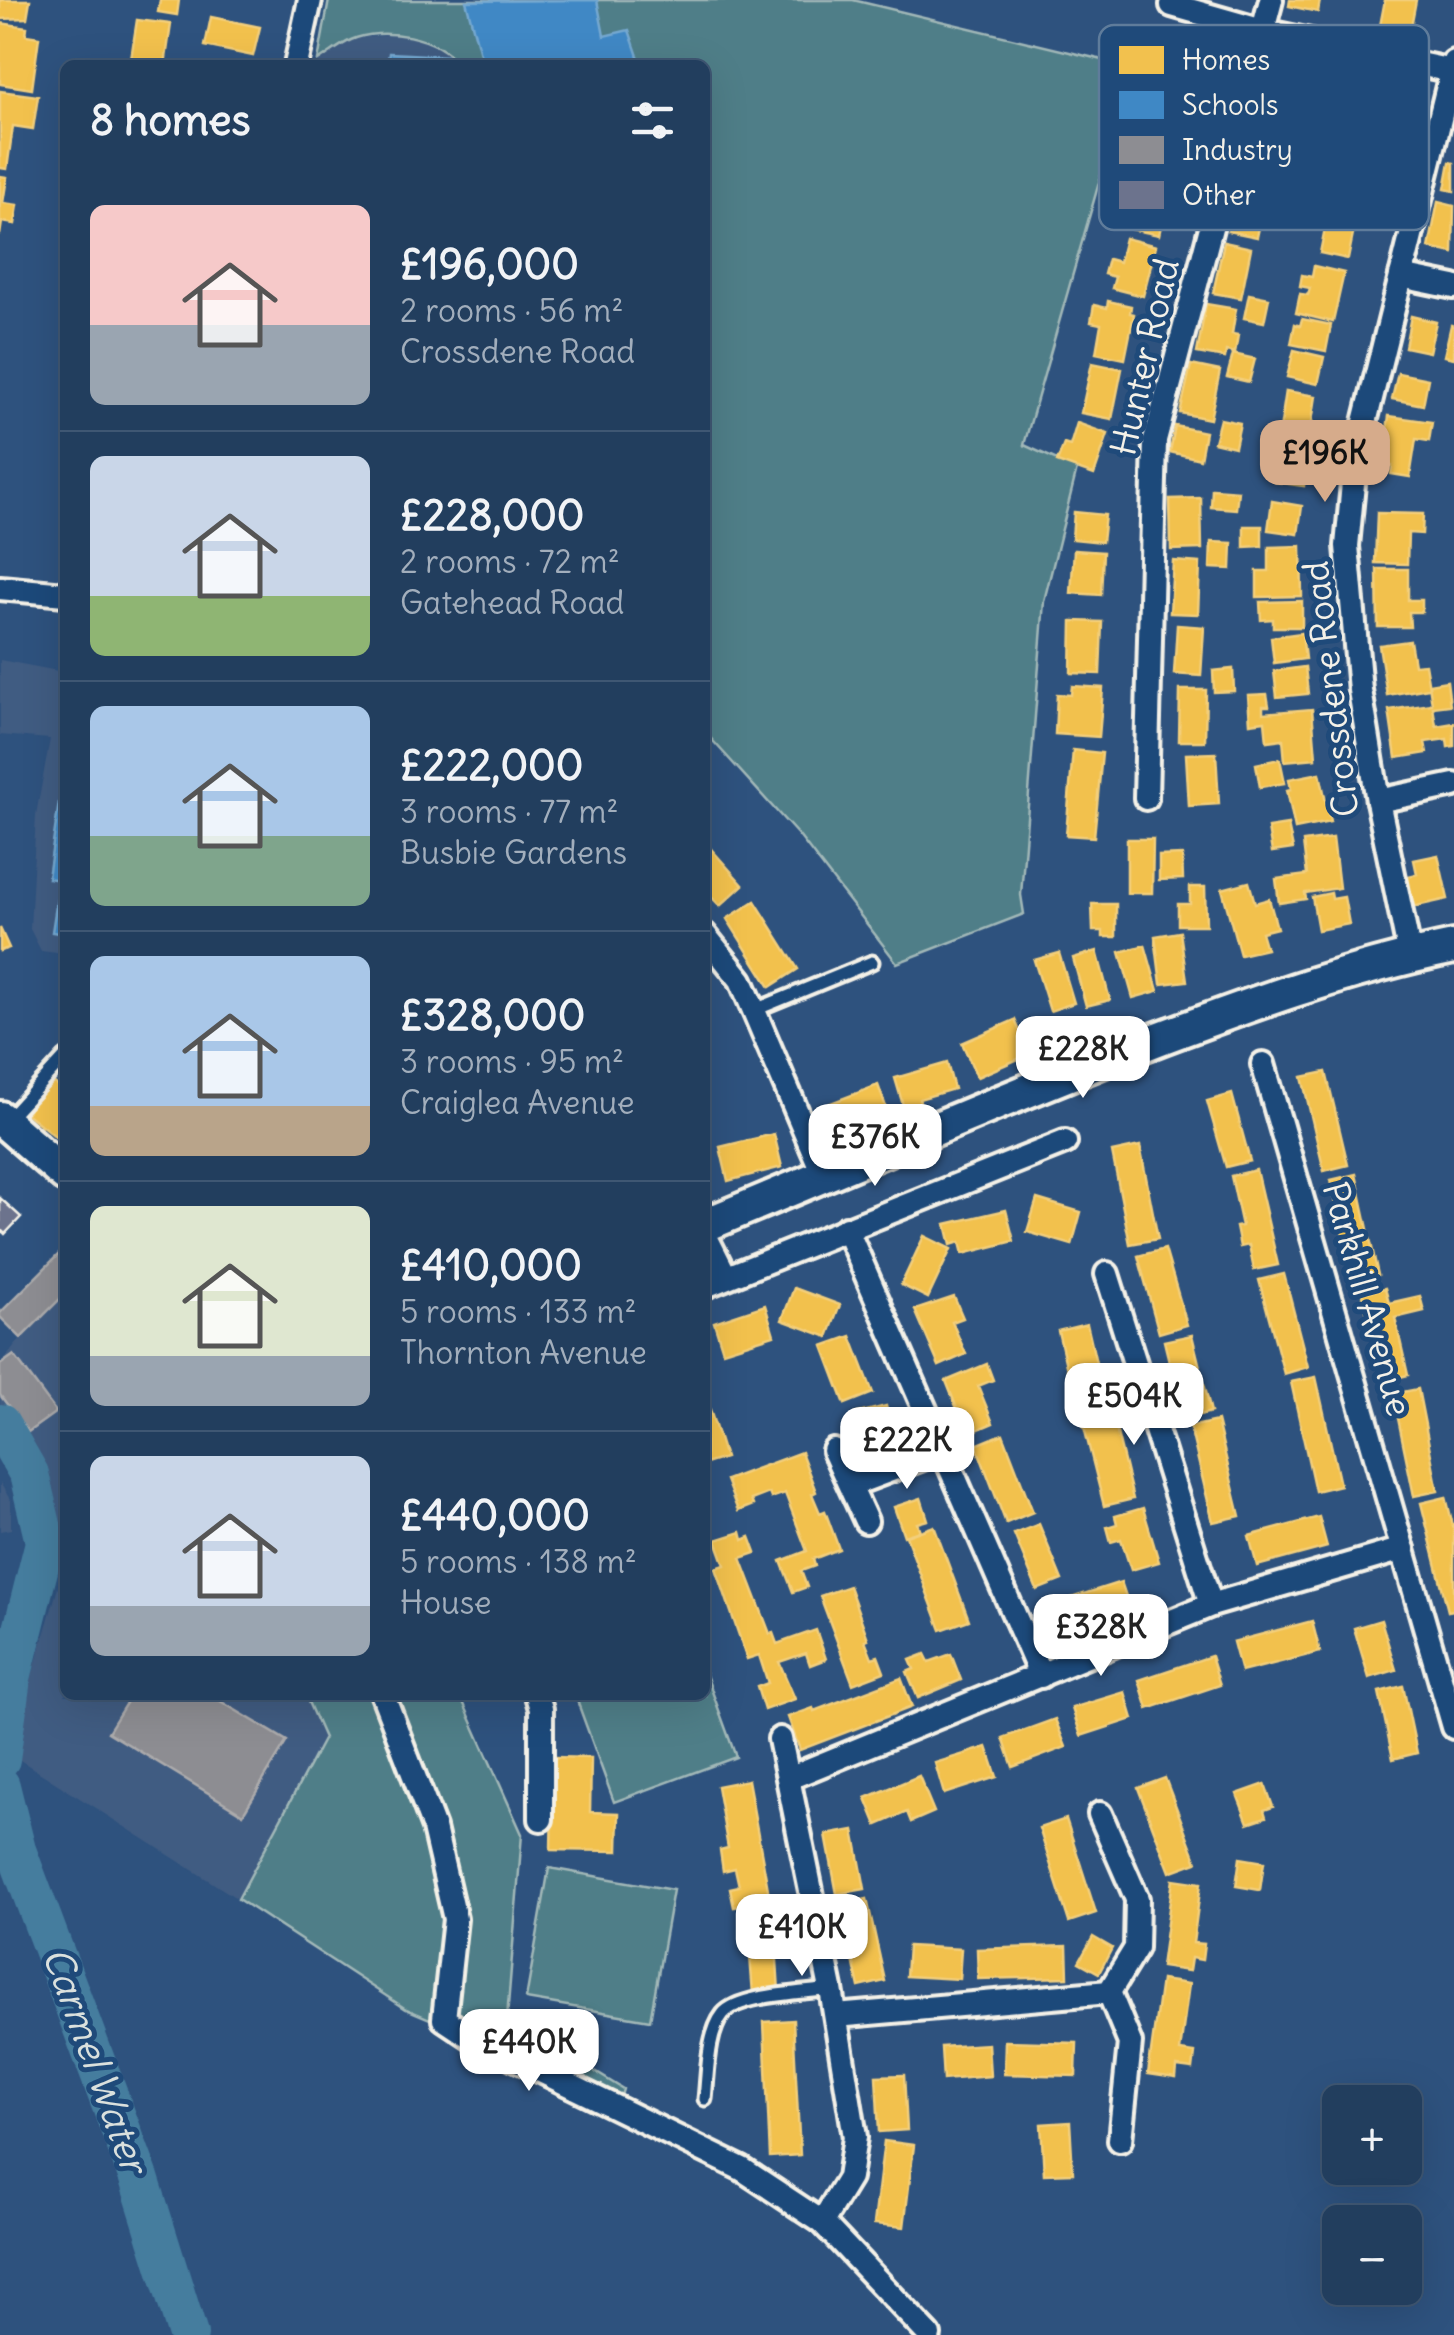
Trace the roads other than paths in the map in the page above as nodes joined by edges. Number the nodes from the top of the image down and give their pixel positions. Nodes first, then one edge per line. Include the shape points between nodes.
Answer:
1 (310, 0) edge
2 (1271, 0) edge
3 (1172, 5) dead end
4 (1241, 25) edge
5 (1264, 25) edge
6 (297, 60) edge
7 (1453, 67) edge
8 (1429, 163) edge
9 (1210, 230) edge
10 (1412, 230) edge
11 (1401, 276) junction
12 (1454, 287) edge
13 (0, 588) edge
14 (60, 594) edge
15 (1454, 785) edge
16 (1146, 798) dead end
17 (1378, 801) junction
18 (710, 941) edge
19 (1454, 947) edge
20 (1410, 956) junction
21 (872, 962) dead end
22 (755, 1010) junction
23 (60, 1062) edge
24 (1263, 1064) dead end
25 (2, 1120) edge
26 (1065, 1142) dead end
27 (60, 1171) edge
28 (824, 1176) junction
29 (710, 1223) edge
30 (846, 1228) junction
31 (1107, 1274) dead end
32 (715, 1281) edge
33 (834, 1450) dead end
34 (944, 1450) junction
35 (851, 1486) junction
36 (866, 1521) dead end
37 (1403, 1549) junction
38 (1211, 1605) junction
39 (1041, 1676) junction
40 (385, 1700) edge
41 (538, 1700) edge
42 (1454, 1727) edge
43 (780, 1739) dead end
44 (789, 1778) junction
45 (1100, 1814) dead end
46 (541, 1819) dead end
47 (830, 1989) junction
48 (1109, 1992) junction
49 (836, 2016) junction
50 (705, 2099) dead end
51 (1120, 2140) dead end
52 (822, 2222) junction
53 (928, 2335) edge

1 - 6 street
2 - 5 street, Hunter Road
3 - 4 street
7 - 8 street, Crossdene Road
9 - 16 street, Hunter Road via 1155,440
10 - 11 street, Crossdene Road
11 - 12 street
11 - 17 street, Crossdene Road via 1355,463 1348,546
13 - 14 street
15 - 17 street
17 - 20 street, Crossdene Road
18 - 22 street
19 - 20 main road
20 - 28 main road via 1251,1004
21 - 22 lane
22 - 28 street
23 - 25 lane
24 - 37 street, Parkhill Avenue
25 - 27 main road
26 - 30 street
28 - 29 main road
30 - 32 street
30 - 34 street
31 - 38 street
33 - 35 street
34 - 35 street
34 - 39 street
35 - 36 street
37 - 38 street
37 - 42 street, Parkhill Avenue
38 - 39 street
39 - 44 street
40 - 52 street via 434,1828 455,1918 444,2018 742,2169
41 - 46 street
43 - 44 street
44 - 47 street
45 - 48 street via 1137,1899 1136,1948
47 - 49 street
47 - 50 lane via 742,2001 726,2010
48 - 49 street
48 - 51 street via 1130,2043
49 - 52 street via 854,2137 849,2178
52 - 53 street

